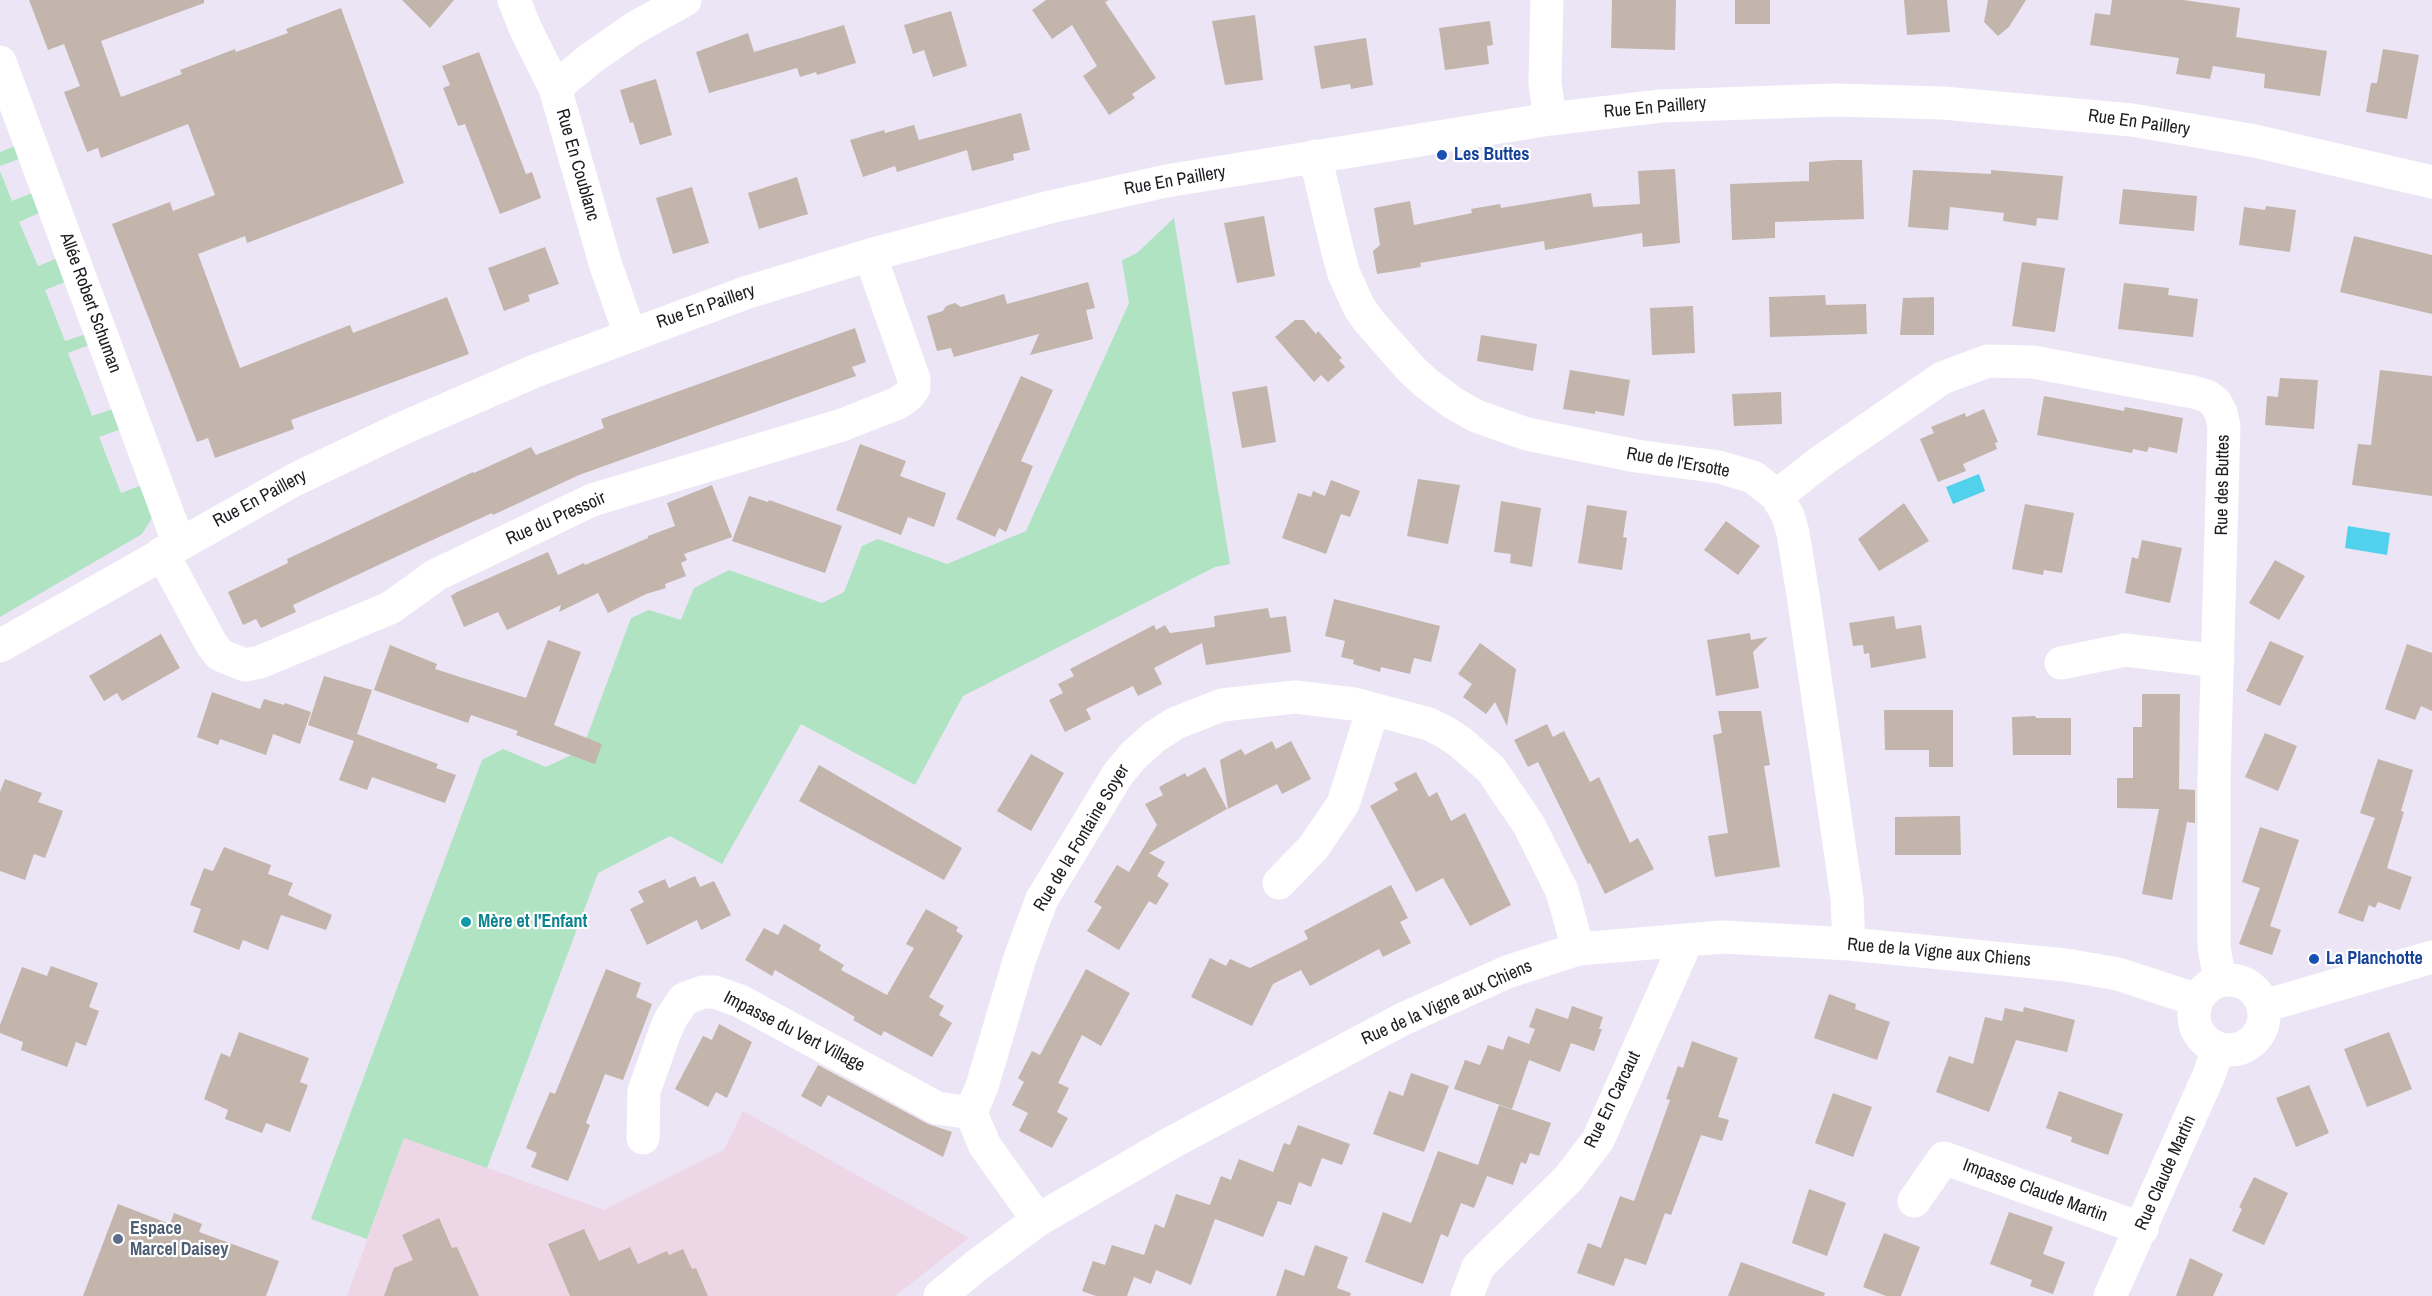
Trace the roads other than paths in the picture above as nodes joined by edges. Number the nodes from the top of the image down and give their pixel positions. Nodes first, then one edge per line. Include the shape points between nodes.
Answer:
1 (514, 0) edge
2 (685, 0) edge
3 (1547, 0) edge
4 (0, 62) edge
5 (555, 88) junction
6 (1550, 119) junction
7 (1315, 156) junction
8 (2432, 182) edge
9 (870, 255) junction
10 (630, 334) junction
11 (1777, 496) junction
12 (170, 548) junction
13 (0, 646) edge
14 (2218, 662) junction
15 (2061, 663) dead end
16 (1373, 709) junction
17 (1279, 882) dead end
18 (1687, 940) junction
19 (1849, 944) junction
20 (1578, 949) junction
21 (2432, 957) edge
22 (2209, 990) junction
23 (2264, 1006) junction
24 (2218, 1048) junction
25 (971, 1113) junction
26 (643, 1137) dead end
27 (1914, 1201) dead end
28 (1038, 1220) junction
29 (2142, 1229) junction
30 (940, 1296) edge
31 (1467, 1296) edge
32 (2110, 1296) edge

1 - 5 street, Rue En Coublanc
2 - 5 street via 636,27
3 - 6 street via 1545,83
4 - 12 street, Allée Robert Schuman
5 - 10 street, Rue En Coublanc via 606,266
6 - 7 street, Rue En Paillery
6 - 8 street, Rue En Paillery via 1731,102 1953,103 2143,122 2255,141
7 - 9 street, Rue En Paillery via 1130,188
7 - 11 street, Rue de l'Ersotte via 1344,274 1359,307 1410,368 1452,403 1527,434 1635,456 1719,467 1753,477
9 - 10 street, Rue En Paillery
9 - 12 street, Rue du Pressoir via 914,379 909,395 890,407 592,500 436,575 390,609 245,665 220,655 212,645
10 - 12 street, Rue En Paillery via 401,429 294,480
11 - 14 street, Rue des Buttes via 1942,378 1988,361 2033,362 2207,396 2222,413 2224,426
11 - 19 street, Rue de l'Ersotte via 1793,533 1804,601 1847,898
12 - 13 street, Rue En Paillery
14 - 15 street via 2125,650
14 - 22 street, Rue des Buttes via 2214,947
16 - 17 street via 1343,804 1312,848
16 - 20 street, Rue de la Fontaine Soyer via 1429,724 1460,742 1491,770 1546,857 1562,891
16 - 25 street, Rue de la Fontaine Soyer via 1295,697 1222,705 1176,723 1133,756 1042,899
18 - 19 street, Rue de la Vigne aux Chiens via 1723,937
18 - 20 street, Rue de la Vigne aux Chiens
18 - 31 street, Rue En Carcaut via 1598,1140 1569,1178 1478,1268
19 - 22 street, Rue de la Vigne aux Chiens via 2066,965
20 - 28 street, Rue de la Vigne aux Chiens via 1507,972 1403,1019 1169,1144
21 - 23 street
22 - 23 street via 2232,980 2252,987
22 - 24 street via 2194,1011 2195,1023 2208,1043
23 - 24 street via 2263,1027 2250,1044 2229,1050
24 - 29 street, Rue Claude Martin
25 - 26 street, Impasse du Vert Village via 937,1108 740,1001 703,992 684,999 670,1020 644,1091
25 - 28 street via 986,1146
27 - 29 street, Impasse Claude Martin via 1944,1158
28 - 30 street, Rue de la Vigne aux Chiens
29 - 32 street, Rue Claude Martin

